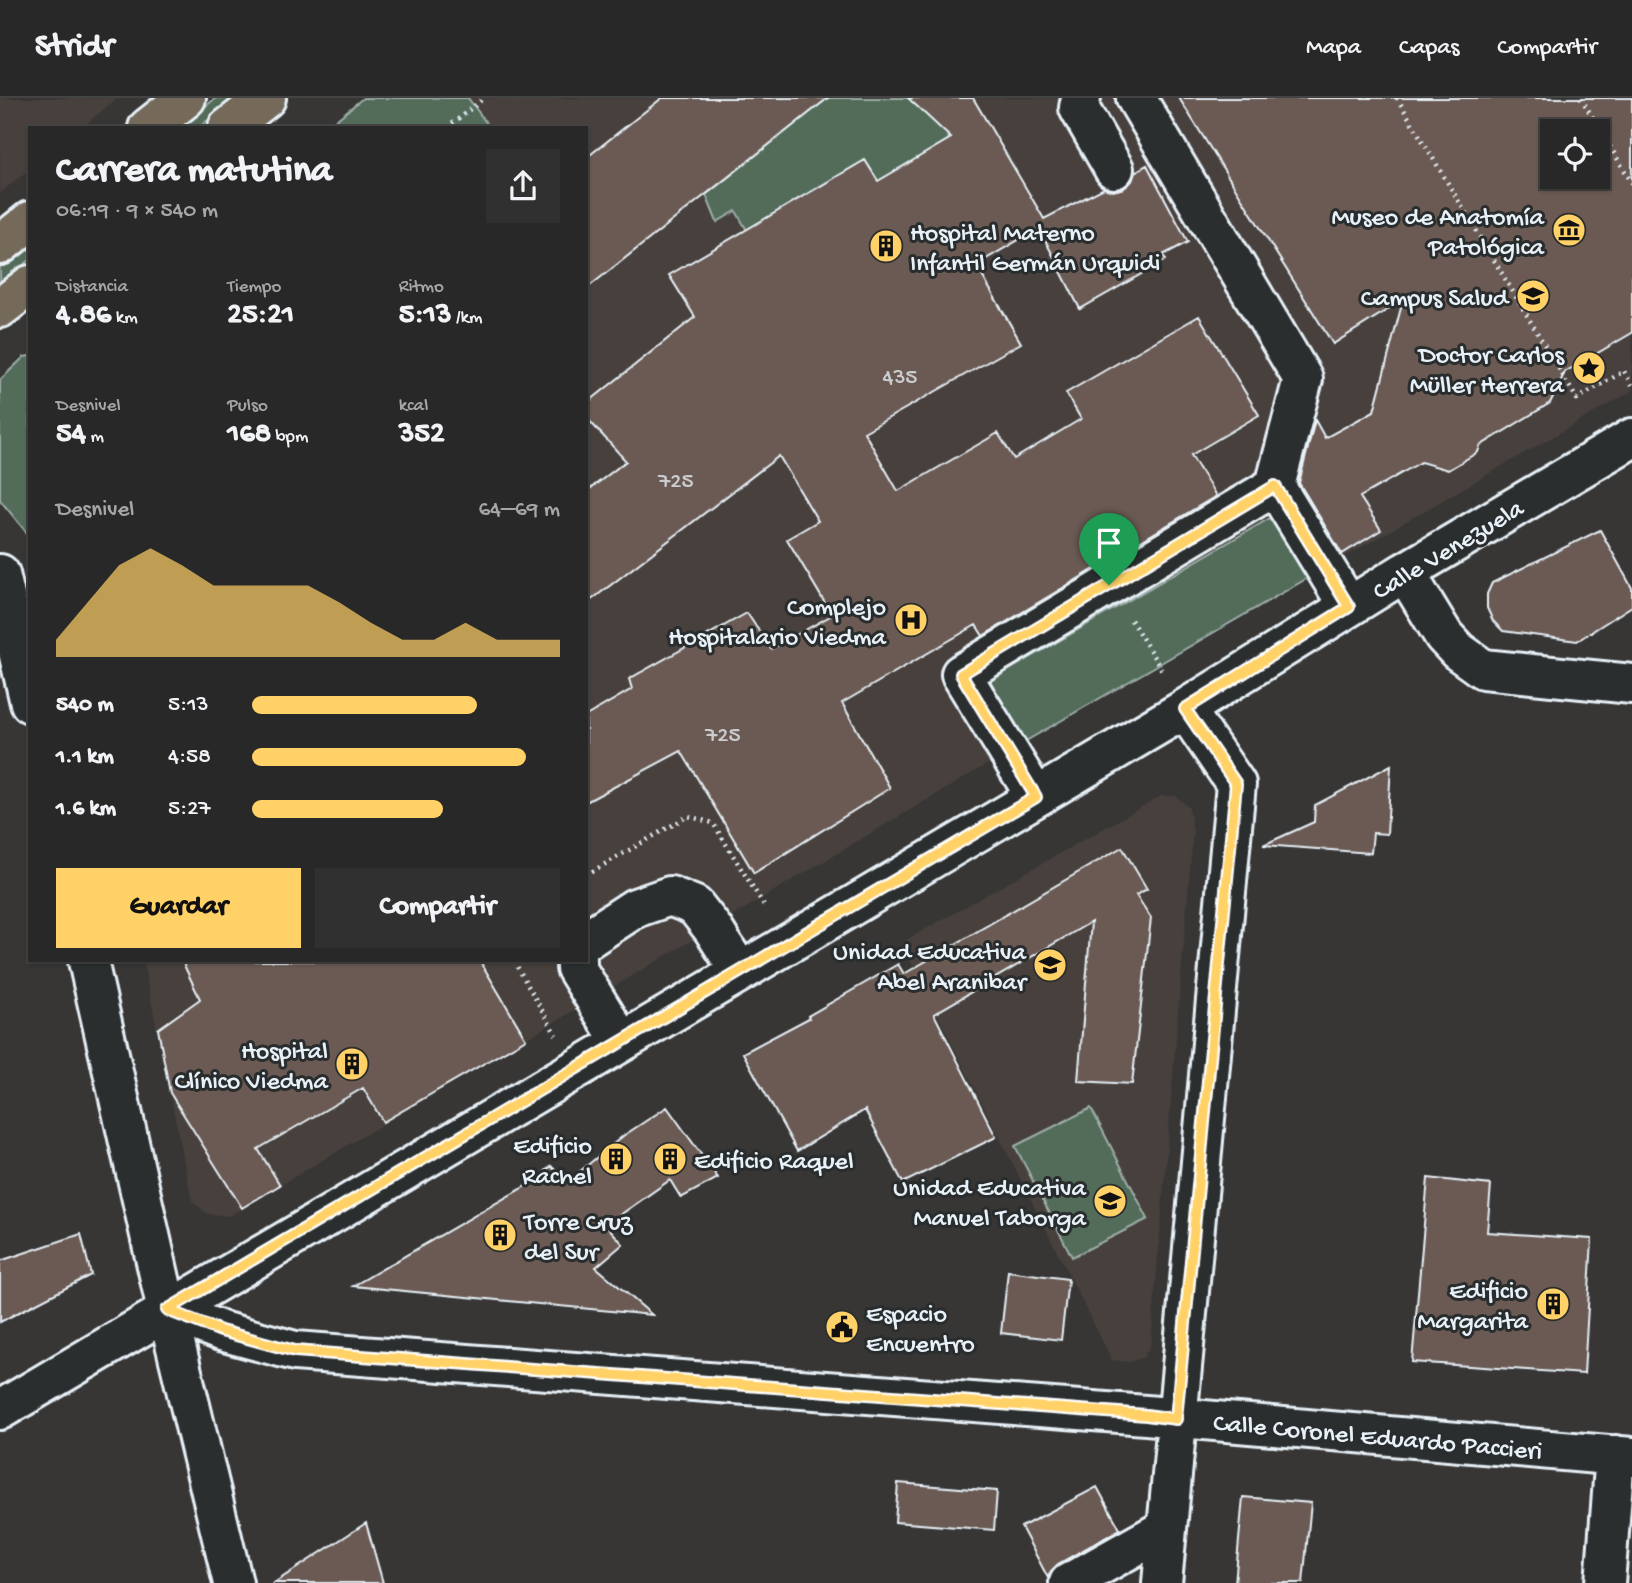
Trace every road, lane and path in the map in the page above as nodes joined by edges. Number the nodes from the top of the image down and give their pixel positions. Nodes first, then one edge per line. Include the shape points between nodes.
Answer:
1 (186, 98) edge
2 (266, 98) edge
3 (484, 98) edge
4 (1082, 98) edge
5 (1136, 98) edge
6 (1397, 98) edge
7 (1581, 98) edge
8 (151, 126) edge
9 (231, 126) edge
10 (449, 126) edge
11 (1114, 169) dead end
12 (1632, 183) edge
13 (28, 224) edge
14 (0, 245) edge
15 (28, 287) edge
16 (0, 308) edge
17 (1632, 385) edge
18 (1632, 438) edge
19 (1275, 486) junction
20 (1405, 572) junction
21 (0, 574) edge
22 (1109, 585) junction
23 (1349, 607) junction
24 (1632, 684) edge
25 (28, 694) edge
26 (1185, 709) junction
27 (1036, 797) junction
28 (588, 939) edge
29 (88, 962) edge
30 (515, 962) edge
31 (576, 962) edge
32 (740, 972) junction
33 (621, 1041) junction
34 (575, 1069) junction
35 (167, 1310) junction
36 (0, 1410) edge
37 (1176, 1419) junction
38 (1623, 1456) edge
39 (1167, 1528) junction
40 (233, 1583) edge
41 (1069, 1583) edge
42 (1162, 1583) edge
43 (1605, 1583) edge

1 - 8 main road
2 - 9 main road
3 - 10 path
4 - 11 street via 1079,108
5 - 19 street via 1303,379
6 - 17 path via 1577,399 1624,371
7 - 12 path
13 - 14 main road
15 - 16 main road
18 - 20 street, Calle Venezuela
19 - 22 street
19 - 23 street
20 - 23 street, Calle Venezuela
20 - 24 street via 1444,636 1483,669
21 - 25 street
22 - 26 path
22 - 27 street via 961,674
23 - 26 street, Calle Venezuela
26 - 27 street, Calle Venezuela
26 - 37 street via 1236,784
27 - 32 street, Calle Venezuela
28 - 32 street via 635,908 670,896 695,906
29 - 35 street
30 - 34 path
31 - 33 street
32 - 33 street, Calle Venezuela
33 - 34 street, Calle Venezuela
34 - 35 street, Calle Venezuela
35 - 36 street, Calle Venezuela
35 - 37 street, Calle Coronel Eduardo Paccieri via 221,1331 295,1351
35 - 40 street
37 - 38 street, Calle Coronel Eduardo Paccieri
37 - 39 street
38 - 43 street
39 - 41 street
39 - 42 street

